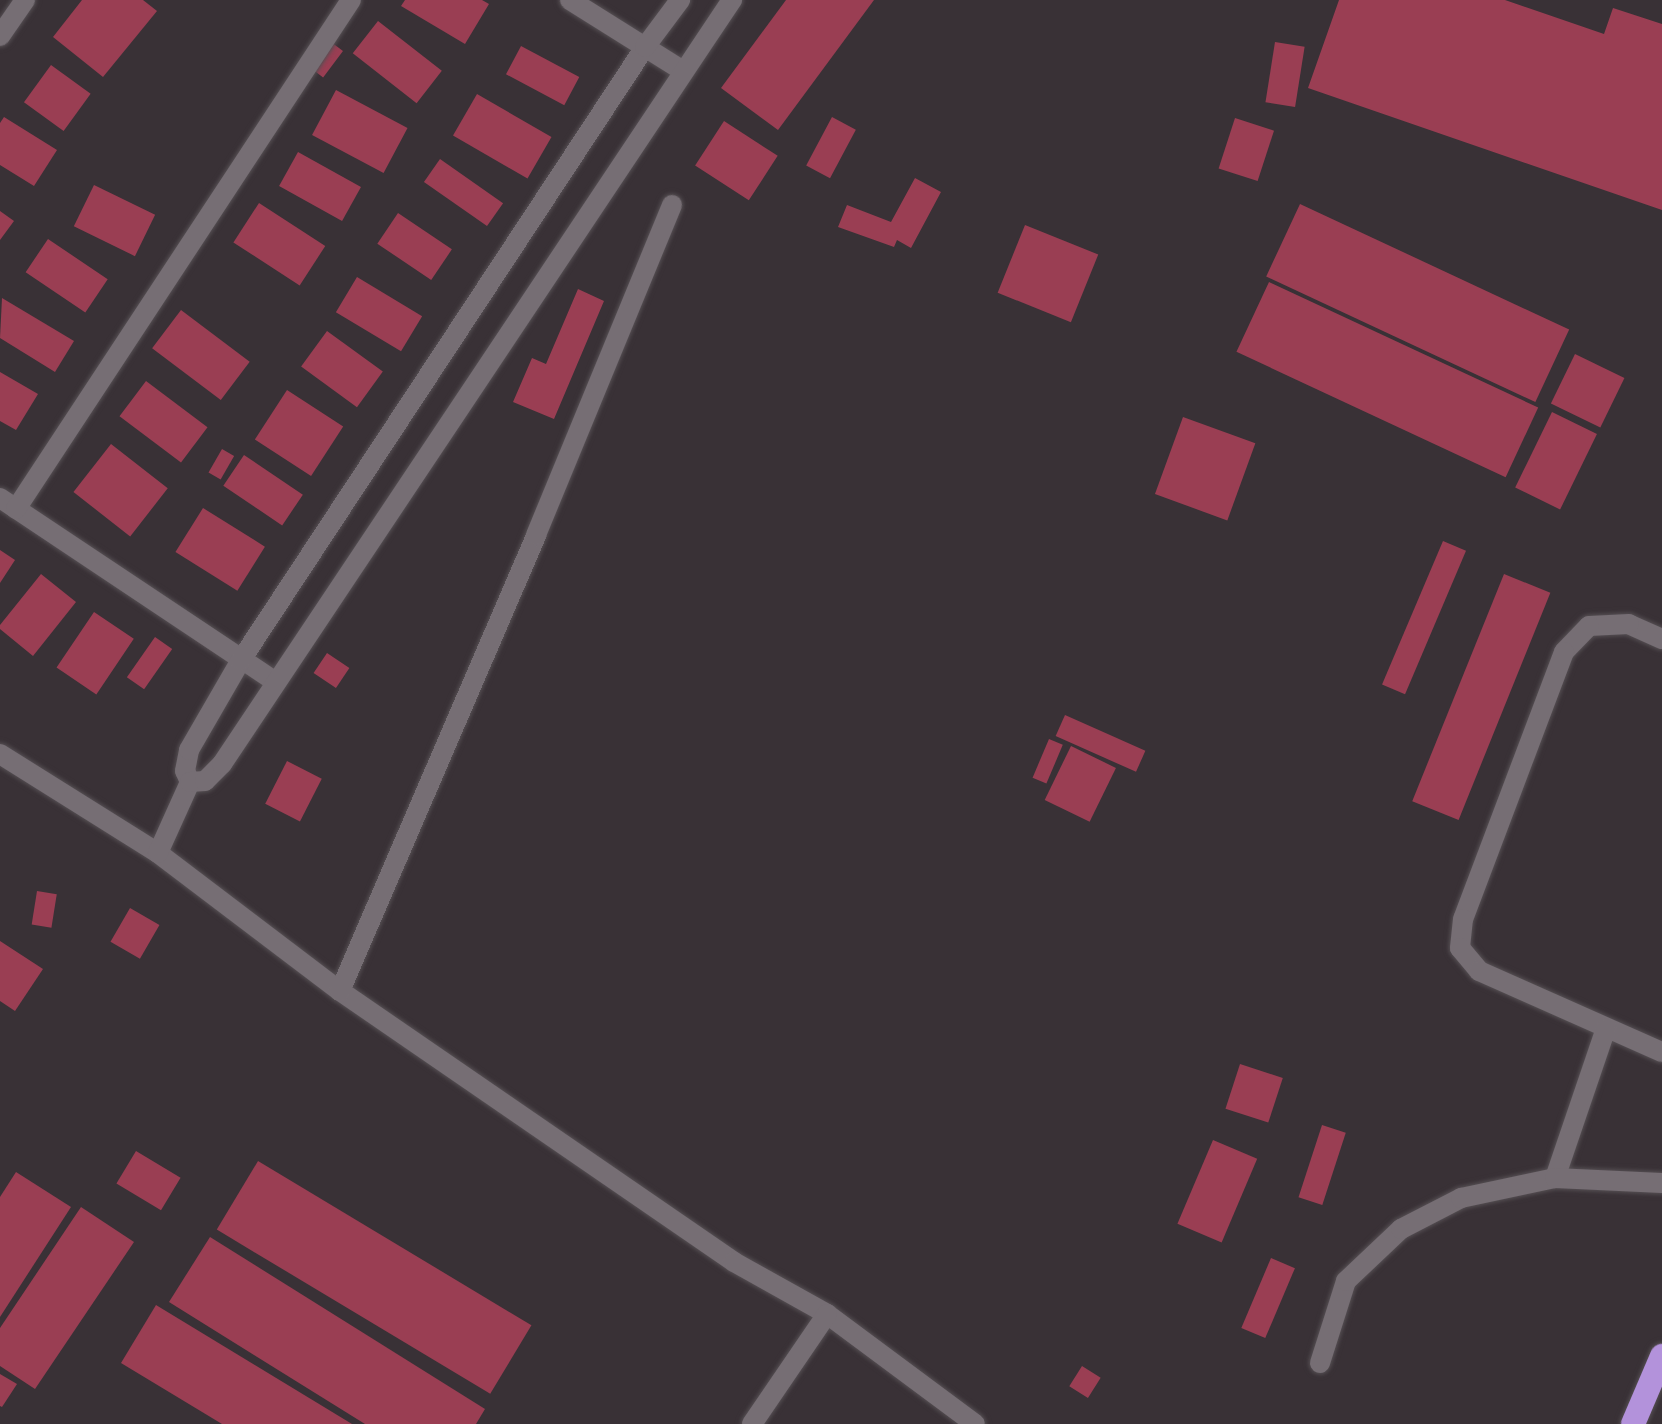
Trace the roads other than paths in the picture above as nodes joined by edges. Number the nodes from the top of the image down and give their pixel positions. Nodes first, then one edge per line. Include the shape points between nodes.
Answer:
1 (25, 0) edge
2 (351, 0) edge
3 (570, 0) edge
4 (680, 0) edge
5 (732, 0) edge
6 (0, 36) edge
7 (645, 47) junction
8 (683, 71) junction
9 (672, 205) dead end
10 (8, 504) edge
11 (1662, 639) edge
12 (241, 660) junction
13 (276, 682) junction
14 (0, 754) edge
15 (190, 782) junction
16 (158, 853) junction
17 (340, 991) junction
18 (1606, 1028) junction
19 (1662, 1052) edge
20 (1555, 1178) junction
21 (1662, 1183) edge
22 (827, 1314) junction
23 (1662, 1356) edge
24 (1320, 1363) dead end
25 (752, 1424) edge
26 (975, 1424) edge
27 (1633, 1424) edge

1 - 6 street
2 - 10 street
3 - 7 street
4 - 7 street
5 - 8 street
7 - 8 street
7 - 12 street
8 - 13 street
9 - 17 street
10 - 12 street
11 - 18 street via 1629,624 1589,626 1564,652 1463,919 1460,948 1479,971
12 - 13 street
12 - 15 street via 189,750 185,771
13 - 15 street via 222,764 205,781
14 - 16 street
15 - 16 street
16 - 17 street
17 - 22 street via 734,1262
18 - 19 street
18 - 20 street
20 - 21 street
20 - 24 street via 1461,1198 1401,1229 1346,1281
22 - 25 street
22 - 26 street
23 - 27 highway

